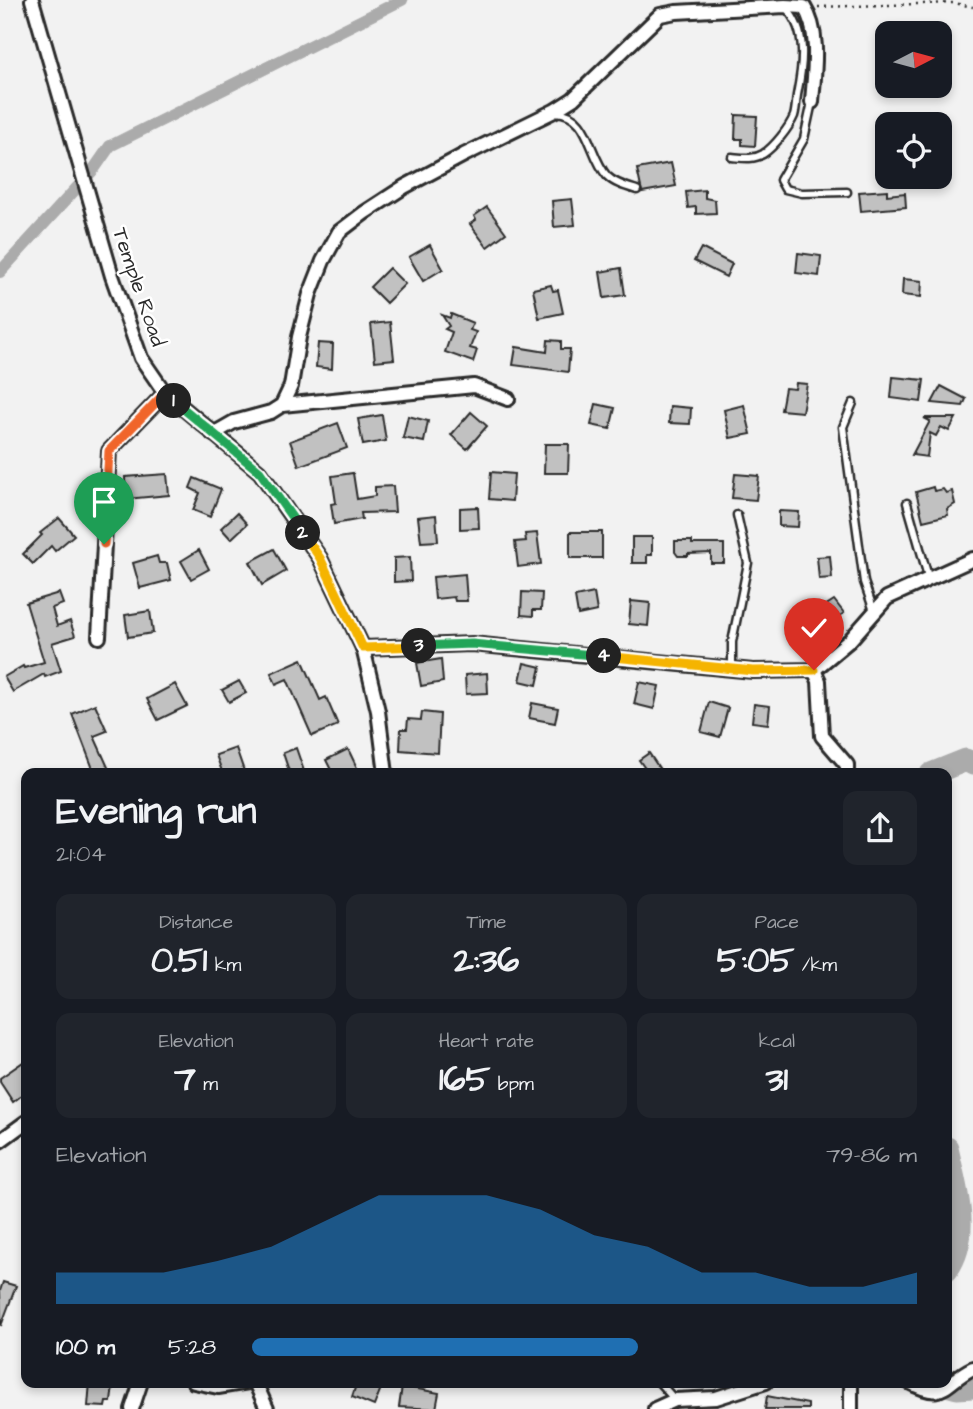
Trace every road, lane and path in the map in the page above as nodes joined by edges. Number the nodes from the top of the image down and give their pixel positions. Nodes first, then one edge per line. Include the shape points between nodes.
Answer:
1 (32, 0) edge
2 (785, 6) junction
3 (666, 7) edge
4 (804, 7) junction
5 (973, 7) edge
6 (812, 103) joint
7 (554, 111) junction
8 (732, 156) dead end
9 (637, 190) dead end
10 (847, 192) dead end
11 (165, 393) junction
12 (508, 399) dead end
13 (853, 402) dead end
14 (282, 405) junction
15 (213, 435) junction
16 (907, 503) dead end
17 (737, 515) dead end
18 (973, 559) edge
19 (929, 580) junction
20 (874, 611) junction
21 (99, 637) dead end
22 (363, 648) junction
23 (732, 669) junction
24 (814, 670) junction
25 (385, 768) edge
26 (847, 768) edge
27 (21, 1126) edge
28 (0, 1141) edge
29 (973, 1368) edge
30 (952, 1381) edge
31 (139, 1388) edge
32 (258, 1388) edge
33 (664, 1388) edge
34 (747, 1388) edge
35 (851, 1388) edge
36 (926, 1388) edge
37 (946, 1388) edge
38 (675, 1400) junction
39 (132, 1409) edge
40 (267, 1409) edge
41 (655, 1409) edge
42 (851, 1409) edge

1 - 11 street, Temple Road via 112,276 141,358
2 - 3 street
2 - 4 street
2 - 8 lane via 795,17 803,43 793,117 763,154 750,159
3 - 7 street via 573,99
4 - 5 path via 954,3
4 - 6 street via 811,18 815,58
6 - 10 lane via 804,139 780,180 785,189 803,193
7 - 9 lane via 579,120 608,176
7 - 14 street via 404,187 339,232 310,293 292,386
11 - 15 street, Temple Road
11 - 21 street via 109,451
12 - 14 street via 474,386
13 - 20 lane via 842,427 864,582
14 - 15 street via 234,422
15 - 22 street, Temple Road via 260,472 320,558
16 - 19 lane
17 - 23 lane via 748,563 732,642
18 - 19 street
19 - 20 street via 887,598
20 - 24 street via 850,640
22 - 23 street via 472,644
22 - 25 street, Temple Road
23 - 24 street
24 - 26 street via 819,681 822,736
27 - 28 street
29 - 30 street
31 - 39 street
32 - 40 street
33 - 38 lane
34 - 38 street via 716,1398
35 - 42 street
36 - 37 street via 937,1392
38 - 41 street

